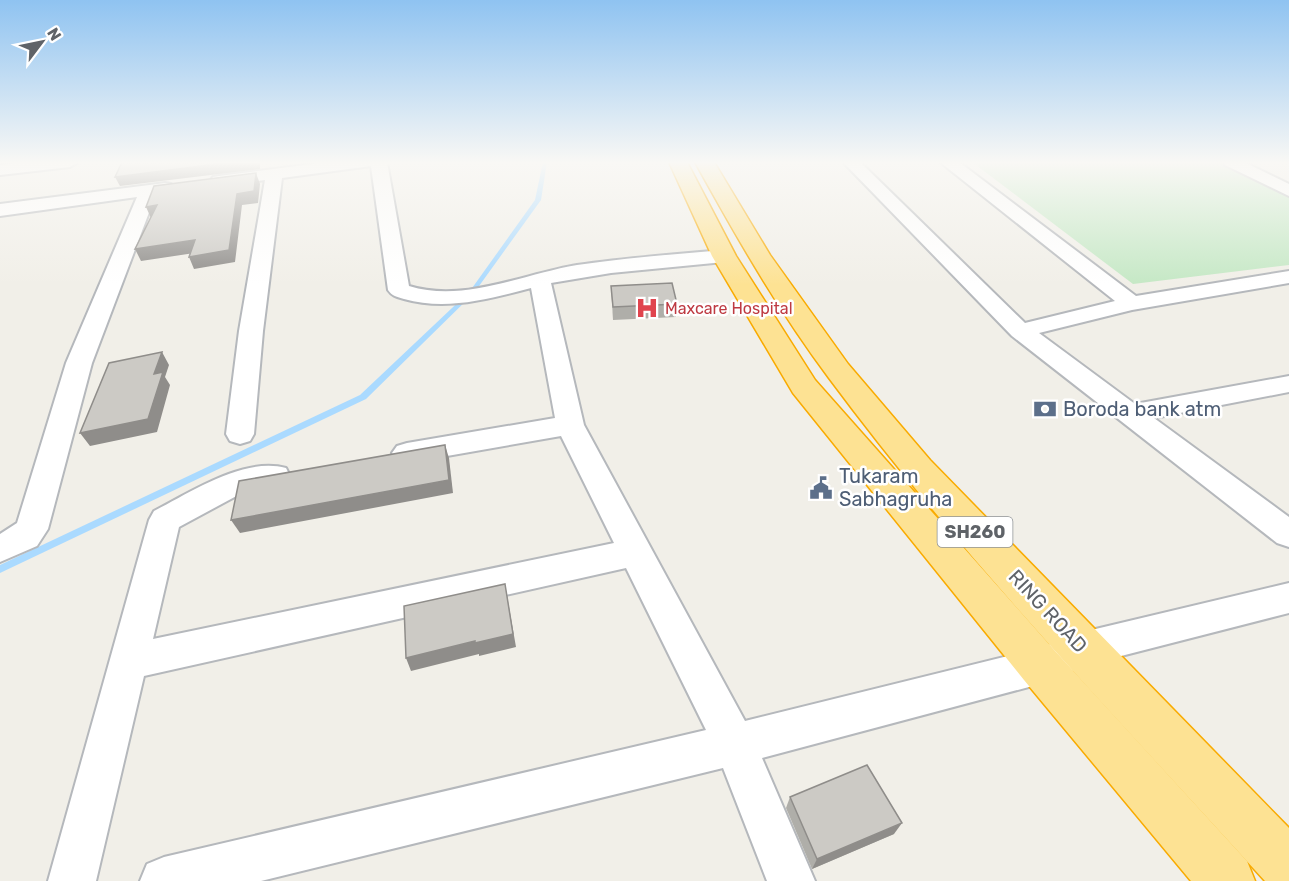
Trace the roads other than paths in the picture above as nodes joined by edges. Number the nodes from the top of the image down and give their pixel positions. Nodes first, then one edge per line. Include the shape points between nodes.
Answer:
1 (72, 203) edge
2 (143, 203) edge
3 (270, 203) edge
4 (386, 203) edge
5 (698, 203) edge
6 (728, 203) edge
7 (892, 203) edge
8 (1002, 203) edge
9 (8, 214) edge
10 (724, 256) junction
11 (1289, 277) edge
12 (540, 280) junction
13 (1132, 303) junction
14 (1020, 331) junction
15 (1289, 384) edge
16 (1129, 414) junction
17 (570, 425) junction
18 (240, 434) dead end
19 (374, 459) edge
20 (304, 471) edge
21 (1289, 534) edge
22 (0, 549) edge
23 (636, 552) junction
24 (1289, 598) edge
25 (1083, 650) junction
26 (127, 662) junction
27 (1040, 666) junction
28 (735, 744) junction
29 (1289, 867) edge
30 (72, 881) edge
31 (164, 881) edge
32 (791, 881) edge
33 (1227, 881) edge

1 - 9 street
2 - 22 street via 79,363 32,529 25,537
3 - 18 street
4 - 12 street via 399,290 414,297 438,299
5 - 10 highway, RING ROAD / SH260
6 - 25 highway, RING ROAD / SH260 via 759,256 838,370 918,469
7 - 14 street
8 - 13 street
10 - 12 street via 573,272
10 - 27 highway, RING ROAD / SH260 via 804,386
11 - 13 street
12 - 17 street
13 - 14 street
14 - 16 street
15 - 16 street
16 - 21 street
17 - 19 street
17 - 23 street
20 - 26 street via 235,483 165,520
23 - 26 street
23 - 28 street
24 - 25 street
25 - 27 street
25 - 29 highway, RING ROAD / SH260
26 - 30 street
27 - 28 street
27 - 33 highway, RING ROAD / SH260
28 - 31 street
28 - 32 street

